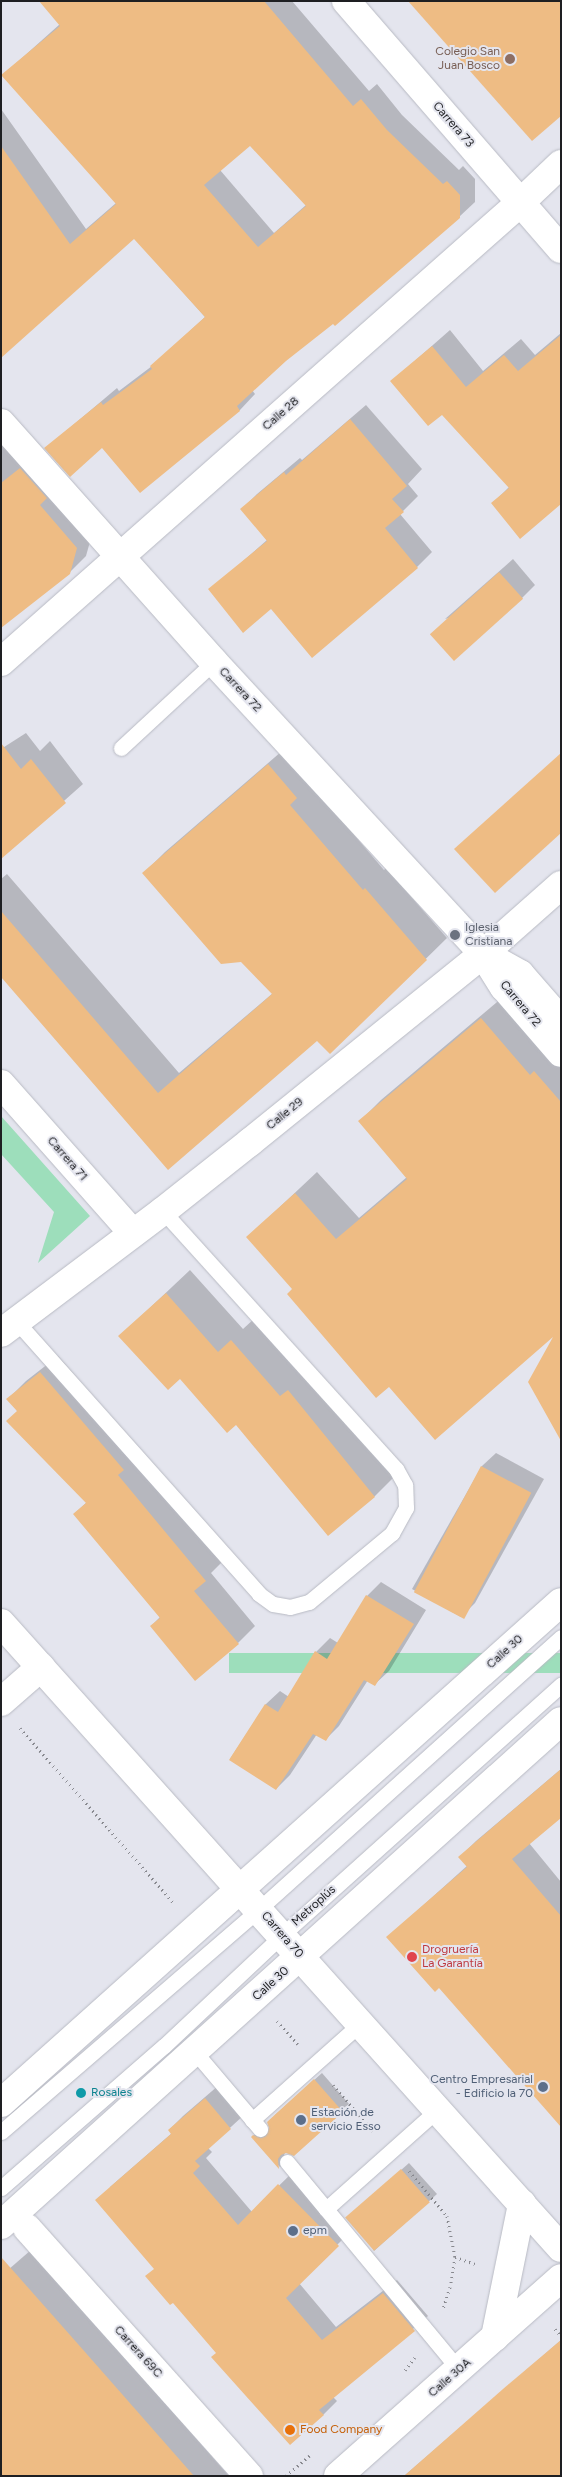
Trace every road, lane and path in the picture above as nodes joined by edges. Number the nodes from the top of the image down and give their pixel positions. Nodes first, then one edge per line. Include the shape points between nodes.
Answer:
1 (346, 1) edge
2 (561, 164) edge
3 (521, 202) junction
4 (561, 249) edge
5 (1, 424) edge
6 (119, 557) junction
7 (1, 662) edge
8 (214, 662) junction
9 (121, 748) dead end
10 (561, 885) edge
11 (483, 954) junction
12 (561, 1020) edge
13 (561, 1053) edge
14 (1, 1084) edge
15 (163, 1211) junction
16 (133, 1233) junction
17 (9, 1327) edge
18 (561, 1602) edge
19 (1, 1622) edge
20 (561, 1637) edge
21 (41, 1667) junction
22 (561, 1685) edge
23 (8, 1712) edge
24 (561, 1721) edge
25 (240, 1888) junction
26 (259, 1909) junction
27 (180, 1910) dead end
28 (282, 1935) junction
29 (301, 1957) junction
30 (277, 2020) dead end
31 (361, 2023) junction
32 (195, 2052) junction
33 (315, 2064) junction
34 (1, 2103) edge
35 (437, 2110) junction
36 (1, 2132) edge
37 (391, 2151) junction
38 (287, 2162) dead end
39 (1, 2188) edge
40 (522, 2204) junction
41 (326, 2208) junction
42 (14, 2227) edge
43 (561, 2248) edge
44 (561, 2278) edge
45 (430, 2334) junction
46 (495, 2337) junction
47 (459, 2370) junction
48 (402, 2375) dead end
49 (341, 2475) edge
50 (249, 2476) edge

1 - 3 street, Carrera 73
2 - 3 street, Calle 28
3 - 4 street, Carrera 73
3 - 6 street, Calle 28
5 - 6 street, Carrera 72
6 - 7 street, Calle 28
6 - 8 street, Carrera 72
8 - 9 lane
8 - 11 street, Carrera 72
10 - 11 street, Calle 29
11 - 12 street, Carrera 72 via 520,974
11 - 13 street, Carrera 72 via 504,987
11 - 15 street, Calle 29
14 - 16 street, Carrera 71
15 - 16 street, Calle 29
15 - 17 lane via 396,1469 404,1485 406,1508 392,1533 309,1602 290,1607 273,1604 260,1594
16 - 17 street, Calle 29
18 - 25 street, Calle 30
19 - 21 street, Carrera 70
20 - 26 lane
21 - 23 street
21 - 25 street, Carrera 70
22 - 28 lane, Metroplús
23 - 27 path
24 - 29 street, Calle 30
25 - 26 street, Carrera 70
25 - 34 street, Calle 30
26 - 28 street, Carrera 70
26 - 36 lane
28 - 29 street, Carrera 70
28 - 39 lane, Metroplús via 164,2046
29 - 31 street, Carrera 70
29 - 32 street, Calle 30
30 - 33 path
31 - 33 lane
31 - 35 street, Carrera 70
32 - 33 lane via 256,2124
32 - 42 street, Calle 30
33 - 37 path
35 - 37 lane
35 - 40 street, Carrera 70
37 - 41 lane
37 - 45 path via 447,2216 454,2257 450,2288
38 - 41 lane
40 - 43 street, Carrera 70
40 - 46 street
41 - 45 lane
42 - 50 street, Carrera 69C
44 - 46 street, Calle 30A
45 - 47 lane
45 - 48 path
46 - 47 street, Calle 30A
47 - 49 street, Calle 30A

